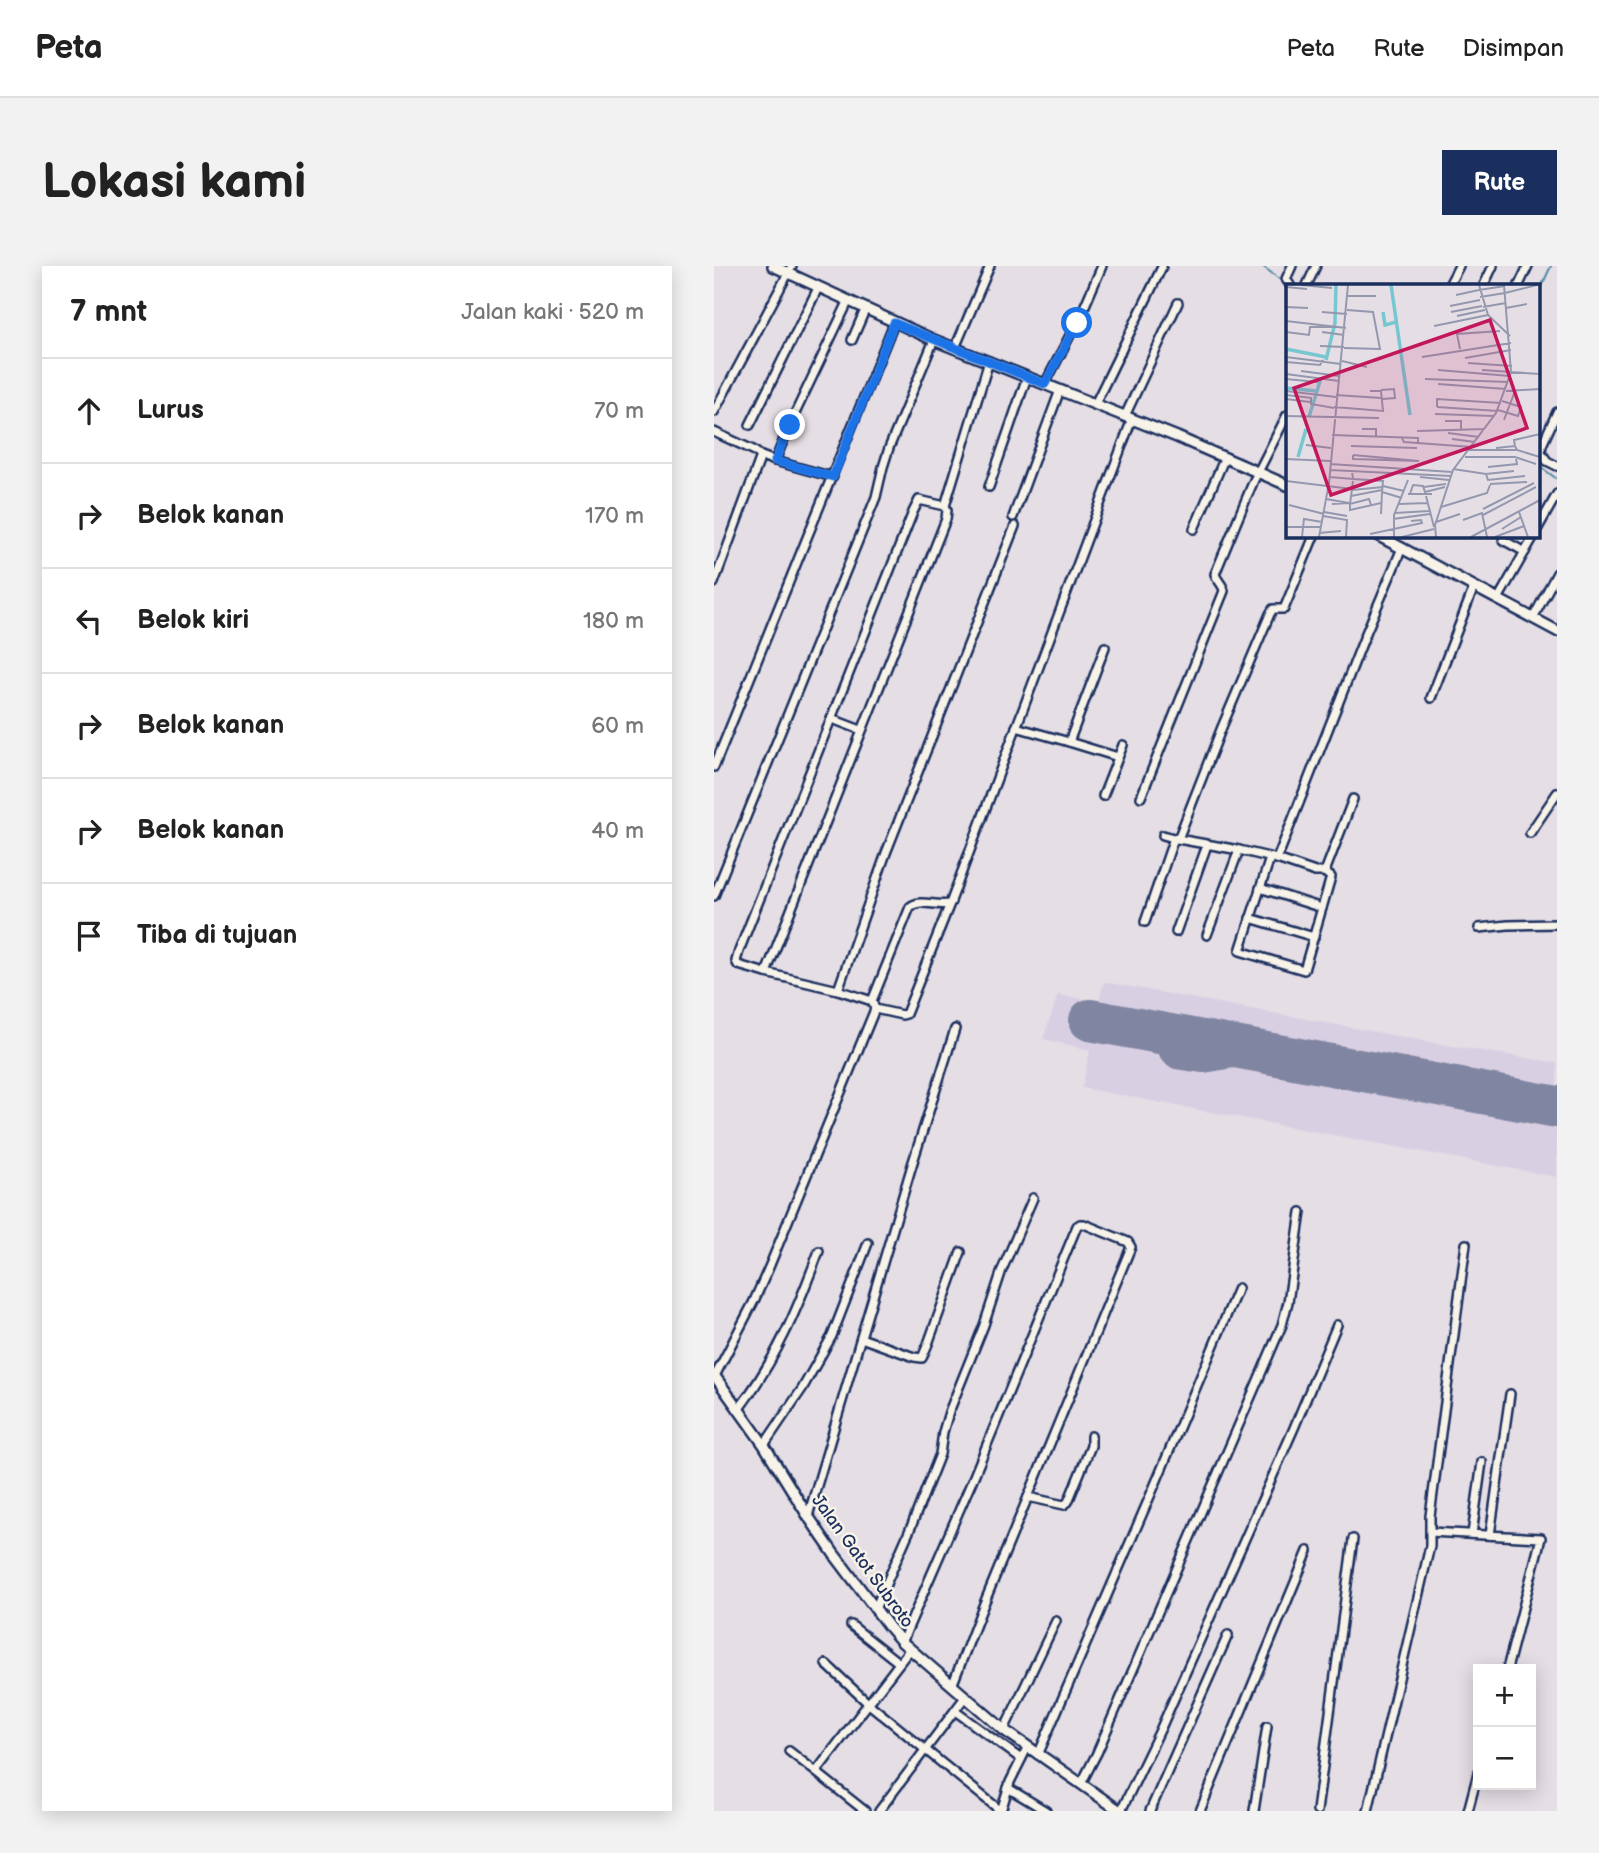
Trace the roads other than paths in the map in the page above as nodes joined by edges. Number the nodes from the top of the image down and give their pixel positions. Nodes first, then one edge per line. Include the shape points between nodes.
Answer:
1 (774, 266) edge
2 (990, 266) edge
3 (1102, 266) edge
4 (1292, 266) edge
5 (1316, 266) edge
6 (1459, 266) edge
7 (1493, 266) edge
8 (1528, 266) edge
9 (1162, 267) edge
10 (790, 270) edge
11 (1289, 284) edge
12 (1307, 284) edge
13 (1450, 284) edge
14 (1484, 284) edge
15 (1519, 284) edge
16 (818, 288) junction
17 (848, 302) junction
18 (1178, 303) dead end
19 (865, 310) junction
20 (894, 323) junction
21 (852, 340) dead end
22 (934, 340) junction
23 (955, 348) junction
24 (989, 361) junction
25 (1027, 377) junction
26 (1045, 384) junction
27 (1060, 390) junction
28 (1096, 404) junction
29 (714, 412) edge
30 (1557, 412) edge
31 (1286, 417) edge
32 (1128, 418) junction
33 (750, 425) dead end
34 (714, 432) edge
35 (761, 456) junction
36 (1225, 457) junction
37 (775, 461) junction
38 (1557, 466) edge
39 (1259, 471) junction
40 (833, 477) junction
41 (1286, 484) edge
42 (989, 487) dead end
43 (1557, 494) edge
44 (944, 506) junction
45 (1539, 523) edge
46 (1194, 529) dead end
47 (1314, 537) edge
48 (1533, 537) edge
49 (1390, 538) edge
50 (1503, 540) dead end
51 (1402, 548) junction
52 (1525, 552) junction
53 (1557, 573) edge
54 (714, 583) edge
55 (1474, 587) junction
56 (1498, 599) junction
57 (1533, 618) junction
58 (1557, 631) edge
59 (1105, 647) dead end
60 (1431, 698) dead end
61 (832, 719) junction
62 (1016, 727) junction
63 (861, 730) junction
64 (1069, 742) junction
65 (1123, 745) dead end
66 (1118, 757) junction
67 (714, 767) edge
68 (1557, 793) edge
69 (1103, 796) dead end
70 (1141, 797) dead end
71 (1353, 799) dead end
72 (1530, 833) dead end
73 (1163, 835) dead end
74 (1176, 839) junction
75 (1208, 845) junction
76 (1239, 850) junction
77 (1273, 858) junction
78 (1324, 872) junction
79 (1260, 888) junction
80 (714, 896) edge
81 (951, 901) junction
82 (1322, 908) junction
83 (1250, 918) junction
84 (1146, 922) dead end
85 (1557, 924) edge
86 (1479, 928) dead end
87 (1176, 932) dead end
88 (1207, 935) dead end
89 (1314, 937) junction
90 (766, 973) junction
91 (838, 990) junction
92 (873, 1005) junction
93 (955, 1029) dead end
94 (1033, 1198) dead end
95 (1301, 1212) dead end
96 (867, 1243) dead end
97 (1466, 1244) dead end
98 (818, 1251) dead end
99 (961, 1252) dead end
100 (1238, 1288) dead end
101 (1337, 1325) dead end
102 (861, 1338) junction
103 (715, 1375) edge
104 (1510, 1394) dead end
105 (738, 1410) junction
106 (1091, 1436) dead end
107 (764, 1445) junction
108 (1482, 1462) dead end
109 (1028, 1497) junction
110 (808, 1516) junction
111 (1430, 1532) junction
112 (1472, 1534) junction
113 (1490, 1535) junction
114 (1353, 1539) dead end
115 (1308, 1551) dead end
116 (876, 1609) junction
117 (1056, 1621) dead end
118 (851, 1625) dead end
119 (1228, 1634) dead end
120 (902, 1642) junction
121 (910, 1649) junction
122 (899, 1662) junction
123 (826, 1664) dead end
124 (1508, 1664) edge
125 (952, 1686) junction
126 (965, 1697) junction
127 (869, 1704) junction
128 (955, 1711) junction
129 (1267, 1726) dead end
130 (1004, 1730) junction
131 (1027, 1748) junction
132 (924, 1750) junction
133 (789, 1751) dead end
134 (1038, 1755) junction
135 (1021, 1759) junction
136 (816, 1772) junction
137 (1081, 1784) junction
138 (1007, 1788) junction
139 (1474, 1790) edge
140 (865, 1811) edge
141 (879, 1811) edge
142 (1001, 1811) edge
143 (1046, 1811) edge
144 (1120, 1811) edge
145 (1150, 1811) edge
146 (1200, 1811) edge
147 (1254, 1811) edge
148 (1317, 1811) edge
149 (1368, 1811) edge
150 (1468, 1811) edge

1 - 10 street
2 - 23 street
3 - 26 street
4 - 11 street via 1286,279
5 - 12 street
6 - 13 street
7 - 14 street
8 - 15 street
9 - 28 street
10 - 16 street
10 - 29 street
16 - 17 street
16 - 33 street
17 - 19 street
17 - 37 street
18 - 32 street
19 - 20 street
19 - 21 street
20 - 22 street
20 - 40 street
22 - 23 street
22 - 80 street via 894,436 876,497
23 - 24 street
24 - 25 street
24 - 44 street
25 - 26 street
25 - 42 street
26 - 27 street
27 - 28 street
27 - 91 street
28 - 32 street
30 - 38 street via 1541,452
31 - 39 street
32 - 36 street
32 - 62 street
34 - 35 street
35 - 37 street
35 - 54 street
36 - 39 street
36 - 46 street
37 - 40 street
39 - 41 street
39 - 70 street via 1215,574 1224,591
40 - 67 street
43 - 45 street
44 - 61 street via 922,500 916,505
44 - 63 street via 946,519
47 - 74 street via 1284,609 1273,609 1270,614
48 - 52 street
49 - 51 street
50 - 52 street
51 - 55 street
51 - 77 street
52 - 56 street
53 - 57 street
55 - 56 street
55 - 60 street
56 - 57 street
57 - 58 street
59 - 64 street
61 - 63 street
61 - 90 street via 737,957 738,965
62 - 64 street
62 - 81 street
63 - 90 street
64 - 66 street
65 - 66 street
66 - 69 street
68 - 72 street
71 - 78 street
73 - 74 street
74 - 75 street
74 - 84 street
75 - 76 street
75 - 87 street
76 - 77 street
76 - 88 street
77 - 78 street
77 - 79 street
78 - 82 street via 1331,877
79 - 82 street
79 - 83 street
81 - 92 street via 910,907
81 - 92 street via 906,1014
82 - 89 street
83 - 89 street
83 - 89 street via 1240,951 1304,970
85 - 86 street
90 - 91 street
91 - 92 street
92 - 103 street via 765,1277
93 - 102 street
94 - 116 street via 949,1412 940,1454
95 - 137 street via 1282,1325
96 - 107 street via 832,1336
97 - 111 street
98 - 105 street via 783,1339
99 - 102 street via 922,1358
100 - 134 street
101 - 144 street via 1161,1728
102 - 110 street
103 - 105 street, Jalan Gatot Subroto
104 - 113 street
105 - 107 street, Jalan Gatot Subroto
106 - 109 street via 1068,1502
107 - 110 street, Jalan Gatot Subroto
108 - 112 street
109 - 120 street via 1131,1247 1084,1224 1079,1225
109 - 125 street
110 - 116 street, Jalan Gatot Subroto
111 - 112 street
111 - 149 street
112 - 113 street
113 - 124 street via 1542,1540
114 - 148 street
115 - 146 street
116 - 120 street, Jalan Gatot Subroto
117 - 130 street
118 - 122 street
119 - 145 street
120 - 121 street, Jalan Gatot Subroto
121 - 122 street
121 - 125 street, Jalan Gatot Subroto
122 - 127 street
123 - 127 street
125 - 126 street, Jalan Gatot Subroto
126 - 128 street
126 - 130 street, Jalan Gatot Subroto
127 - 132 street
127 - 136 street
128 - 132 street
128 - 135 street
129 - 147 street
130 - 131 street, Jalan Gatot Subroto
131 - 134 street, Jalan Gatot Subroto
131 - 135 street
132 - 141 street
132 - 142 street
133 - 136 street
134 - 137 street, Jalan Gatot Subroto
135 - 138 street
136 - 140 street
137 - 144 street, Jalan Gatot Subroto
138 - 142 street
138 - 143 street
139 - 150 street

